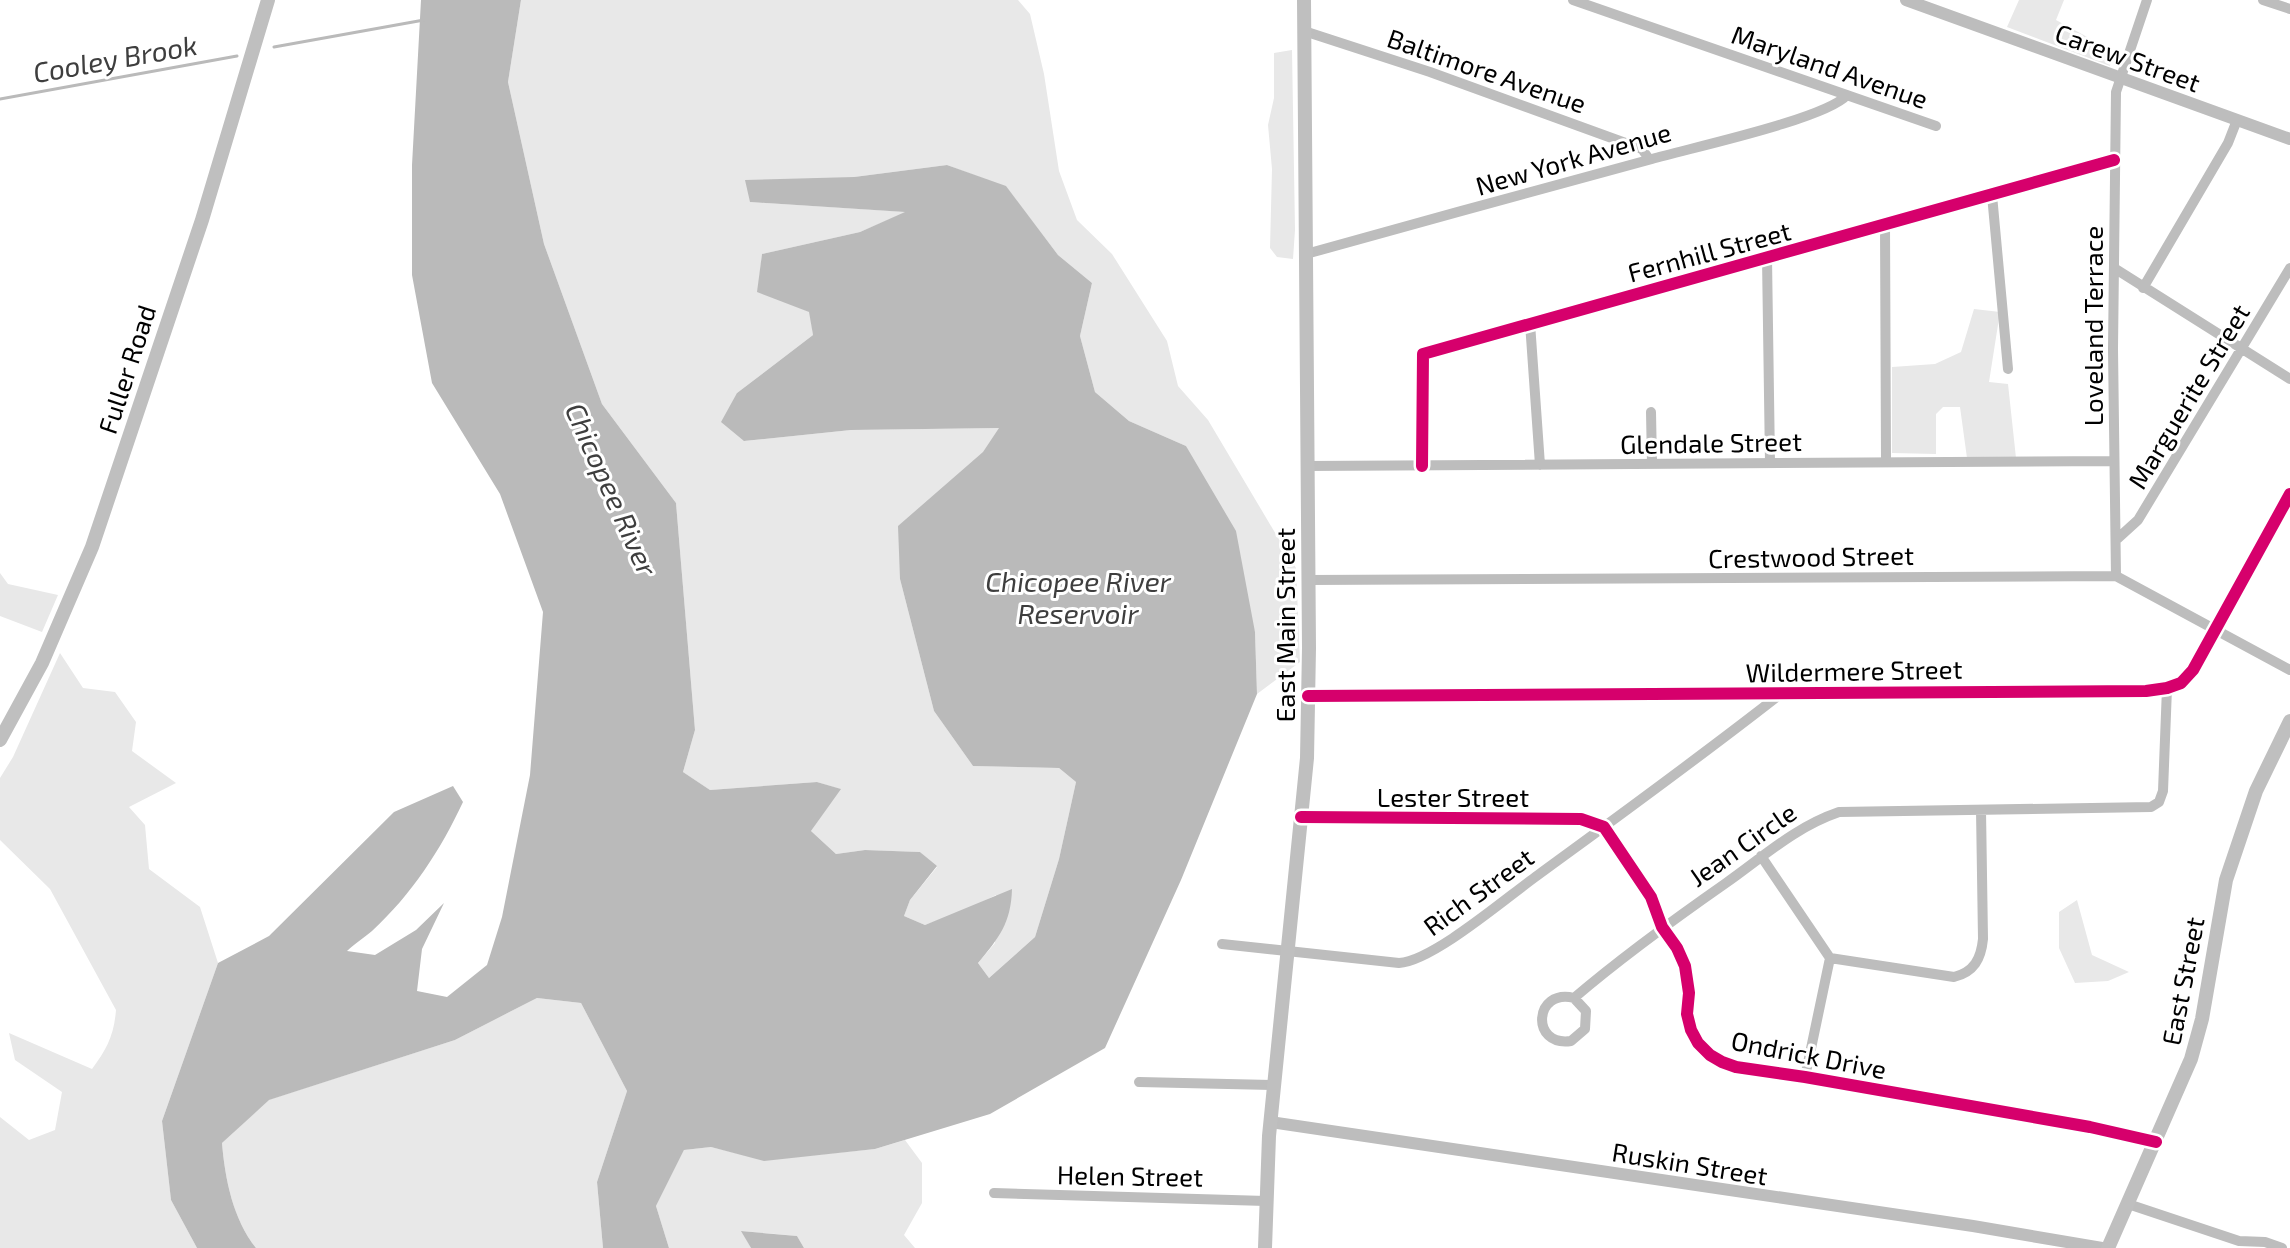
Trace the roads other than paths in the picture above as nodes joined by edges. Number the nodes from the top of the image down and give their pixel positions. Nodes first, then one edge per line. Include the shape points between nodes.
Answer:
1 (268, 0) edge
2 (1304, 0) edge
3 (1573, 0) edge
4 (1906, 0) edge
5 (2147, 0) edge
6 (2263, 0) edge
7 (2290, 9) edge
8 (1304, 31) junction
9 (2120, 77) junction
10 (1847, 95) junction
11 (2237, 120) junction
12 (1936, 126) dead end
13 (2290, 139) edge
14 (1649, 159) junction
15 (2114, 160) junction
16 (1992, 195) junction
17 (1885, 224) junction
18 (1306, 254) junction
19 (1767, 258) junction
20 (2114, 268) junction
21 (2290, 268) edge
22 (2143, 288) junction
23 (1530, 323) junction
24 (2241, 349) junction
25 (2008, 369) dead end
26 (2290, 379) edge
27 (1651, 412) dead end
28 (2114, 461) junction
29 (1886, 462) junction
30 (1770, 463) junction
31 (1652, 464) junction
32 (1540, 465) junction
33 (1307, 466) junction
34 (1422, 466) junction
35 (2290, 494) edge
36 (2116, 540) junction
37 (2116, 576) junction
38 (1308, 580) junction
39 (2215, 627) junction
40 (2290, 670) edge
41 (2167, 688) junction
42 (1784, 692) junction
43 (1308, 696) junction
44 (2290, 721) edge
45 (0, 740) edge
46 (1981, 810) junction
47 (1301, 817) junction
48 (1604, 827) junction
49 (1761, 856) junction
50 (1662, 927) junction
51 (1222, 944) dead end
52 (1287, 952) junction
53 (1830, 958) junction
54 (1574, 998) junction
55 (1805, 1077) junction
56 (1139, 1082) dead end
57 (1274, 1085) junction
58 (1270, 1122) junction
59 (2156, 1142) junction
60 (994, 1193) dead end
61 (1266, 1201) junction
62 (2128, 1204) junction
63 (2242, 1245) edge
64 (1265, 1248) edge
65 (2102, 1248) edge
66 (2108, 1248) edge
67 (2282, 1248) edge

1 - 45 main road, Fuller Road via 202,220 92,547 42,663
2 - 8 main road, East Main Street
3 - 10 street, Maryland Avenue
4 - 9 street, Carew Street
5 - 9 street, Loveland Terrace
6 - 7 street
8 - 14 street, Baltimore Avenue via 1577,124 1642,149
8 - 18 main road, East Main Street
9 - 11 street, Carew Street
9 - 15 street, Loveland Terrace
10 - 12 street, Maryland Avenue
10 - 14 street, New York Avenue via 1823,110
11 - 13 street, Carew Street
11 - 22 street
14 - 18 street, New York Avenue
15 - 16 street, Fernhill Street
15 - 20 street, Loveland Terrace
16 - 17 street, Fernhill Street
16 - 25 street
17 - 19 street, Fernhill Street
17 - 29 street
18 - 33 main road, East Main Street
19 - 23 street, Fernhill Street
19 - 30 street
20 - 22 street
20 - 28 street, Loveland Terrace
21 - 24 street, Marguerite Street
22 - 24 street
23 - 32 street
23 - 34 street, Fernhill Street via 1423,354
24 - 26 street
24 - 36 street, Marguerite Street via 2138,520
27 - 31 street
28 - 29 street, Glendale Street
28 - 36 street, Loveland Terrace
29 - 30 street, Glendale Street
30 - 31 street, Glendale Street
31 - 32 street, Glendale Street
32 - 34 street, Glendale Street
33 - 34 street, Glendale Street
33 - 38 main road, East Main Street
35 - 39 street
36 - 37 street, Loveland Terrace
37 - 38 street, Crestwood Street
37 - 39 street, Crestwood Street
38 - 43 main road, East Main Street
39 - 40 street, Crestwood Street
39 - 41 street via 2193,670
41 - 42 street, Wildermere Street
41 - 46 street, Jean Circle via 2159,802 2140,809
42 - 43 street, Wildermere Street
42 - 48 street, Rich Street
43 - 47 main road, East Main Street
44 - 59 main road, East Street via 2242,827 2226,880 2202,1019
46 - 49 street, Jean Circle via 1839,812 1818,819
46 - 53 street via 1983,939 1975,966 1954,977
47 - 48 street, Lester Street via 1581,819
47 - 52 main road, East Main Street
48 - 50 street, Ondrick Drive via 1651,897
48 - 52 street, Rich Street via 1415,960
49 - 50 street, Jean Circle
49 - 53 street
50 - 54 street, Jean Circle
50 - 55 street, Ondrick Drive via 1685,966 1688,1022 1698,1043 1736,1067
51 - 52 street, Rich Street
52 - 57 main road, East Main Street
53 - 55 street
54 - 54 street, Jean Circle via 1586,1011 1586,1026 1574,1040 1558,1041 1546,1032 1542,1013 1555,998
55 - 59 street, Ondrick Drive
56 - 57 street
57 - 58 main road, East Main Street
58 - 61 main road, East Main Street
58 - 65 street, Ruskin Street
59 - 62 main road, East Street
60 - 61 street, Helen Street
61 - 64 main road, East Main Street
62 - 63 street
62 - 66 main road, East Street
63 - 67 street via 2265,1242

